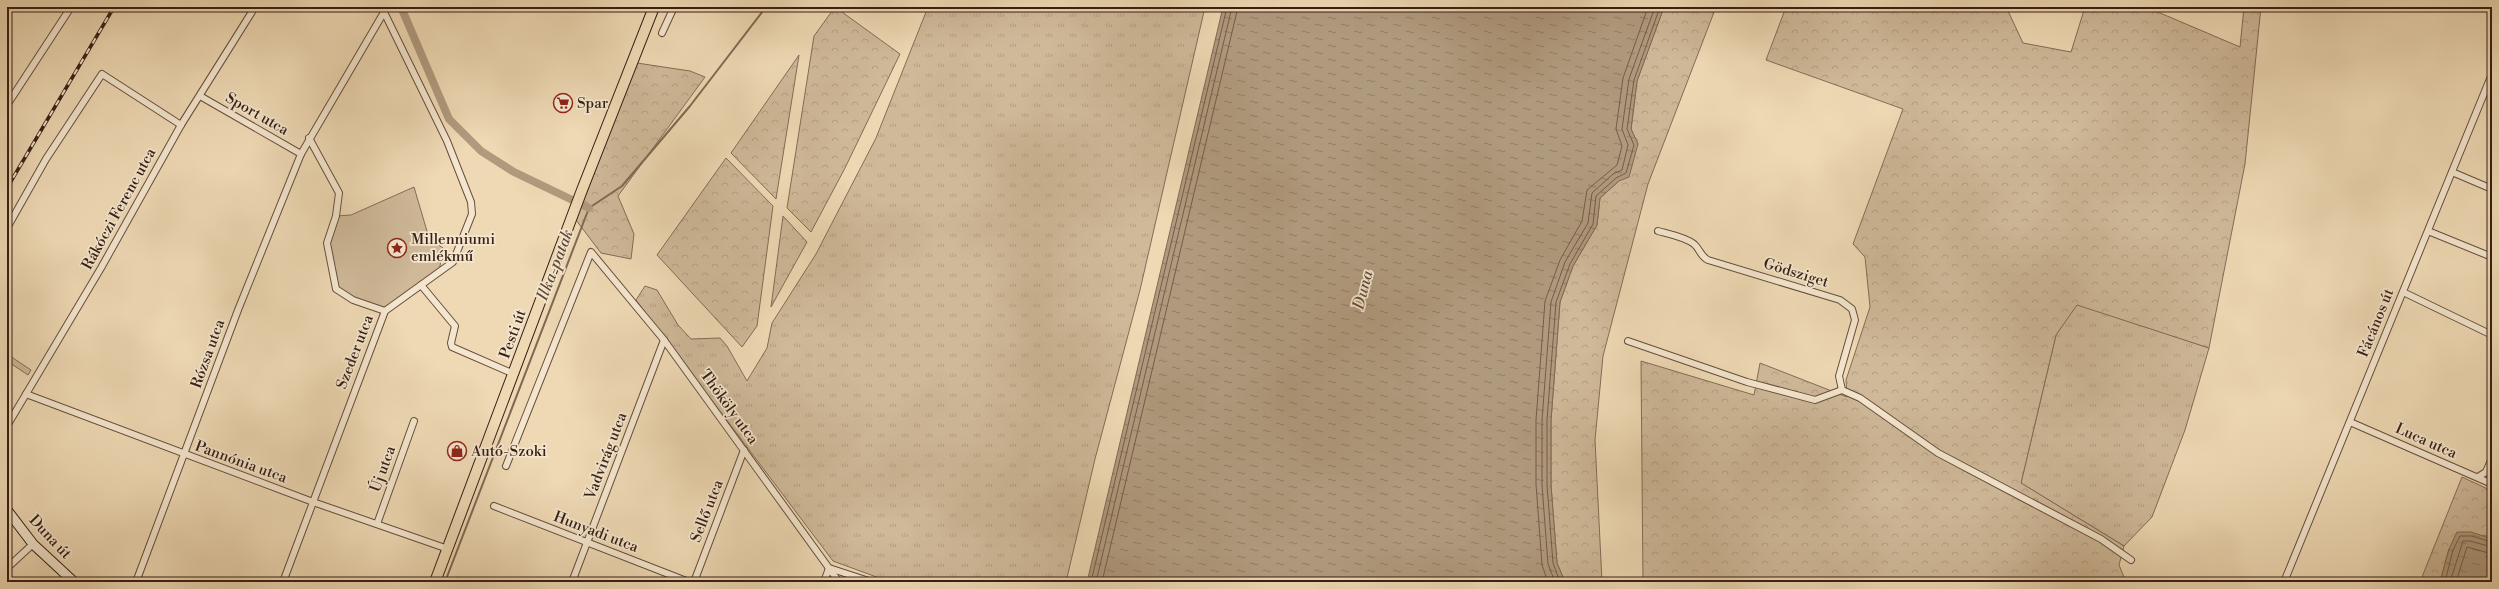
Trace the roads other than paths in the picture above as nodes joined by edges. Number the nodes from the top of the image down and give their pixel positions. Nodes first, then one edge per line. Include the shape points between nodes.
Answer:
1 (71, 7) edge
2 (255, 7) edge
3 (654, 7) edge
4 (674, 7) edge
5 (385, 9) edge
6 (662, 33) dead end
7 (2492, 74) edge
8 (2490, 87) edge
9 (200, 96) junction
10 (7, 105) edge
11 (181, 125) junction
12 (309, 138) junction
13 (301, 154) junction
14 (2452, 172) junction
15 (2492, 189) edge
16 (7, 228) edge
17 (1658, 231) dead end
18 (2428, 231) junction
19 (2492, 256) edge
20 (421, 285) junction
21 (2403, 292) junction
22 (385, 311) junction
23 (2492, 335) edge
24 (664, 340) junction
25 (1628, 341) dead end
26 (514, 374) junction
27 (1842, 390) junction
28 (26, 394) junction
29 (414, 421) dead end
30 (2350, 422) junction
31 (7, 426) edge
32 (744, 450) junction
33 (184, 455) junction
34 (2492, 458) edge
35 (506, 466) dead end
36 (2478, 477) junction
37 (2492, 484) edge
38 (313, 502) junction
39 (494, 506) dead end
40 (7, 510) edge
41 (377, 524) junction
42 (587, 543) junction
43 (33, 544) junction
44 (448, 549) junction
45 (2131, 560) dead end
46 (7, 568) edge
47 (829, 568) junction
48 (74, 582) edge
49 (136, 582) edge
50 (283, 582) edge
51 (435, 582) edge
52 (572, 582) edge
53 (689, 582) edge
54 (694, 582) edge
55 (824, 582) edge
56 (840, 582) edge
57 (872, 582) edge
58 (2284, 582) edge

1 - 10 street
2 - 9 street, Rákóczi Ferenc utca
3 - 26 main road, Pesti út via 579,197
4 - 6 street
5 - 12 street, Rózsa utca
5 - 20 street, Szeder utca via 447,141 473,210 453,262
7 - 8 street, Fácános út
8 - 14 street, Fácános út
9 - 11 street, Rákóczi Ferenc utca
9 - 13 street, Sport utca
11 - 16 street via 102,74 46,159
11 - 28 street, Rákóczi Ferenc utca via 101,268
12 - 13 street, Rózsa utca
12 - 22 street via 339,193 336,216 328,243 336,289 353,300
13 - 33 street, Rózsa utca via 238,310
14 - 15 street
14 - 18 street, Fácános út
17 - 27 street, Gödsziget via 1688,240 1696,246 1702,257 1708,260 1840,300 1852,309 1855,320 1839,376
18 - 19 street
18 - 21 street, Fácános út
20 - 22 street, Szeder utca
20 - 26 street via 455,326 452,347
21 - 23 street
21 - 30 street, Fácános út
22 - 38 street, Szeder utca
24 - 32 street, Thököly utca
24 - 35 street, Thököly utca via 591,252
24 - 42 street, Vadvirág utca
25 - 27 street via 1747,382 1815,400
26 - 44 main road, Pesti út
27 - 45 street via 1860,398 1938,453 2007,487 2101,539
28 - 31 street, Rákóczi Ferenc utca
28 - 33 street, Pannónia utca
29 - 41 street, Új utca
30 - 36 street, Luca utca
30 - 58 street, Fácános út
32 - 47 street, Thököly utca
32 - 54 street, Sellő utca
33 - 38 street, Pannónia utca
33 - 49 street, Rózsa utca
34 - 36 street via 2486,472
36 - 37 street, Luca utca
38 - 41 street, Pannónia utca
38 - 50 street, Szeder utca
39 - 42 street, Hunyadi utca
40 - 43 street, Duna út
41 - 44 street, Pannónia utca
42 - 52 street, Vadvirág utca
42 - 53 street, Hunyadi utca
43 - 46 street
43 - 48 street, Duna út
44 - 51 main road, Pesti út
47 - 55 street
47 - 56 street, Thököly utca
47 - 57 street

